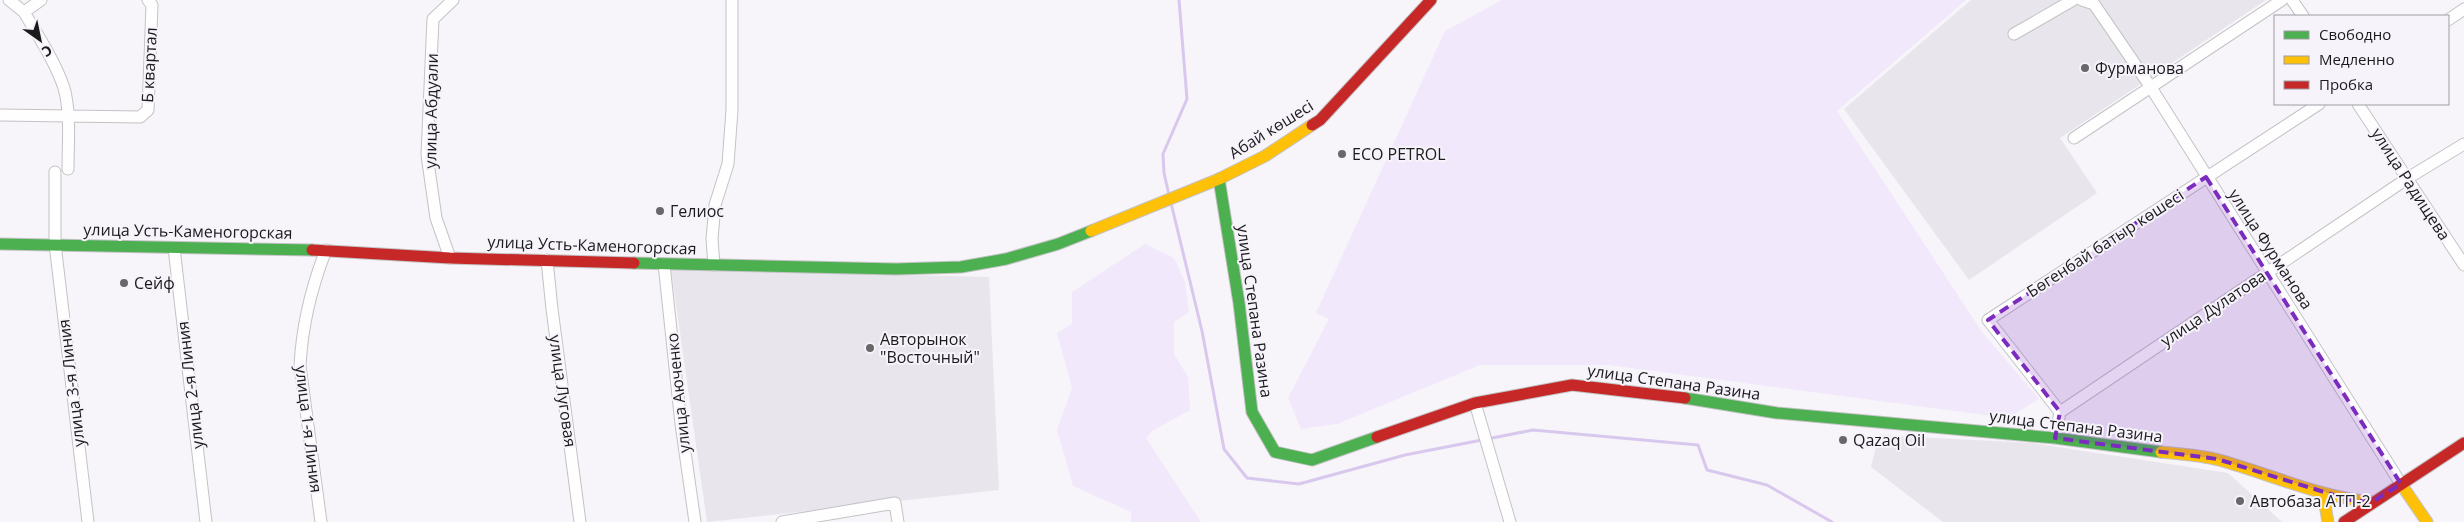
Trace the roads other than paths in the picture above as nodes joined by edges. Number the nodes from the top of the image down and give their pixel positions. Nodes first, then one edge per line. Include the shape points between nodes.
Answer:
1 (9, 0) edge
2 (41, 0) edge
3 (148, 0) edge
4 (453, 0) edge
5 (732, 0) edge
6 (1432, 0) edge
7 (2073, 0) edge
8 (2082, 0) edge
9 (2282, 0) edge
10 (2292, 0) edge
11 (2464, 9) edge
12 (24, 12) junction
13 (2301, 15) edge
14 (2449, 19) edge
15 (2014, 34) dead end
16 (2150, 86) junction
17 (2317, 105) edge
18 (2359, 105) edge
19 (0, 115) edge
20 (68, 116) junction
21 (2074, 138) dead end
22 (2464, 144) edge
23 (68, 169) dead end
24 (55, 172) dead end
25 (2206, 177) junction
26 (2408, 178) junction
27 (1219, 179) junction
28 (1172, 197) joint
29 (0, 244) edge
30 (55, 244) junction
31 (174, 248) junction
32 (326, 250) junction
33 (450, 258) junction
34 (548, 260) junction
35 (664, 264) junction
36 (714, 265) junction
37 (2464, 265) edge
38 (2267, 272) junction
39 (1475, 403) junction
40 (2060, 412) junction
41 (2055, 438) junction
42 (2464, 444) edge
43 (2401, 484) junction
44 (2323, 493) junction
45 (2372, 502) junction
46 (88, 522) edge
47 (206, 522) edge
48 (321, 522) edge
49 (580, 522) edge
50 (695, 522) edge
51 (782, 522) edge
52 (898, 522) edge
53 (1510, 522) edge
54 (2328, 522) edge
55 (2344, 522) edge
56 (2428, 522) edge

1 - 12 street
2 - 12 street
3 - 20 street, Б квартал via 152,5 148,110 140,117
4 - 33 street, улица Абдуали via 433,19 427,155 436,218
5 - 36 street via 732,110 728,164 714,205
6 - 27 main road, Абай көшесі via 1320,120 1266,156
7 - 15 street
8 - 16 street, улица Фурманова via 2094,4
9 - 16 street
10 - 13 street
11 - 14 street
12 - 20 street via 53,62 64,88
16 - 21 street
16 - 25 street, улица Фурманова
17 - 25 street, Бөгенбай батыр көшесі
18 - 26 street, улица Радищева
19 - 20 street, Б квартал
20 - 23 street
22 - 26 street, улица Дулатова
24 - 30 street, улица 3-я Линия
25 - 38 street, улица Фурманова
25 - 40 street, Бөгенбай батыр көшесі via 1988,320
26 - 37 street, улица Радищева
26 - 38 street, улица Дулатова
27 - 28 main road, Абай көшесі
27 - 39 main road, улица Степана Разина via 1252,412 1275,452 1312,460
28 - 36 main road, улица Усть-Каменогорская via 1037,251 961,268
29 - 30 main road, улица Усть-Каменогорская
30 - 31 main road, улица Усть-Каменогорская
30 - 46 street, улица 3-я Линия
31 - 32 main road, улица Усть-Каменогорская
31 - 47 street, улица 2-я Линия
32 - 33 main road, улица Усть-Каменогорская
32 - 48 street, улица 1-я Линия via 313,285 300,366
33 - 34 main road, улица Усть-Каменогорская
34 - 35 main road, улица Усть-Каменогорская
34 - 49 street, улица Луговая
35 - 36 main road, улица Усть-Каменогорская
35 - 50 street, улица Аюченко
38 - 40 street, улица Дулатова
38 - 43 street, улица Фурманова
39 - 41 main road, улица Степана Разина via 1572,385 1777,413
39 - 53 street
40 - 41 street
41 - 44 main road, улица Степана Разина via 2217,459
42 - 43 main road
43 - 45 main road
43 - 56 main road, улица Фурманова
44 - 45 main road, улица Степана Разина
44 - 54 main road
45 - 55 main road
51 - 52 street via 895,503

